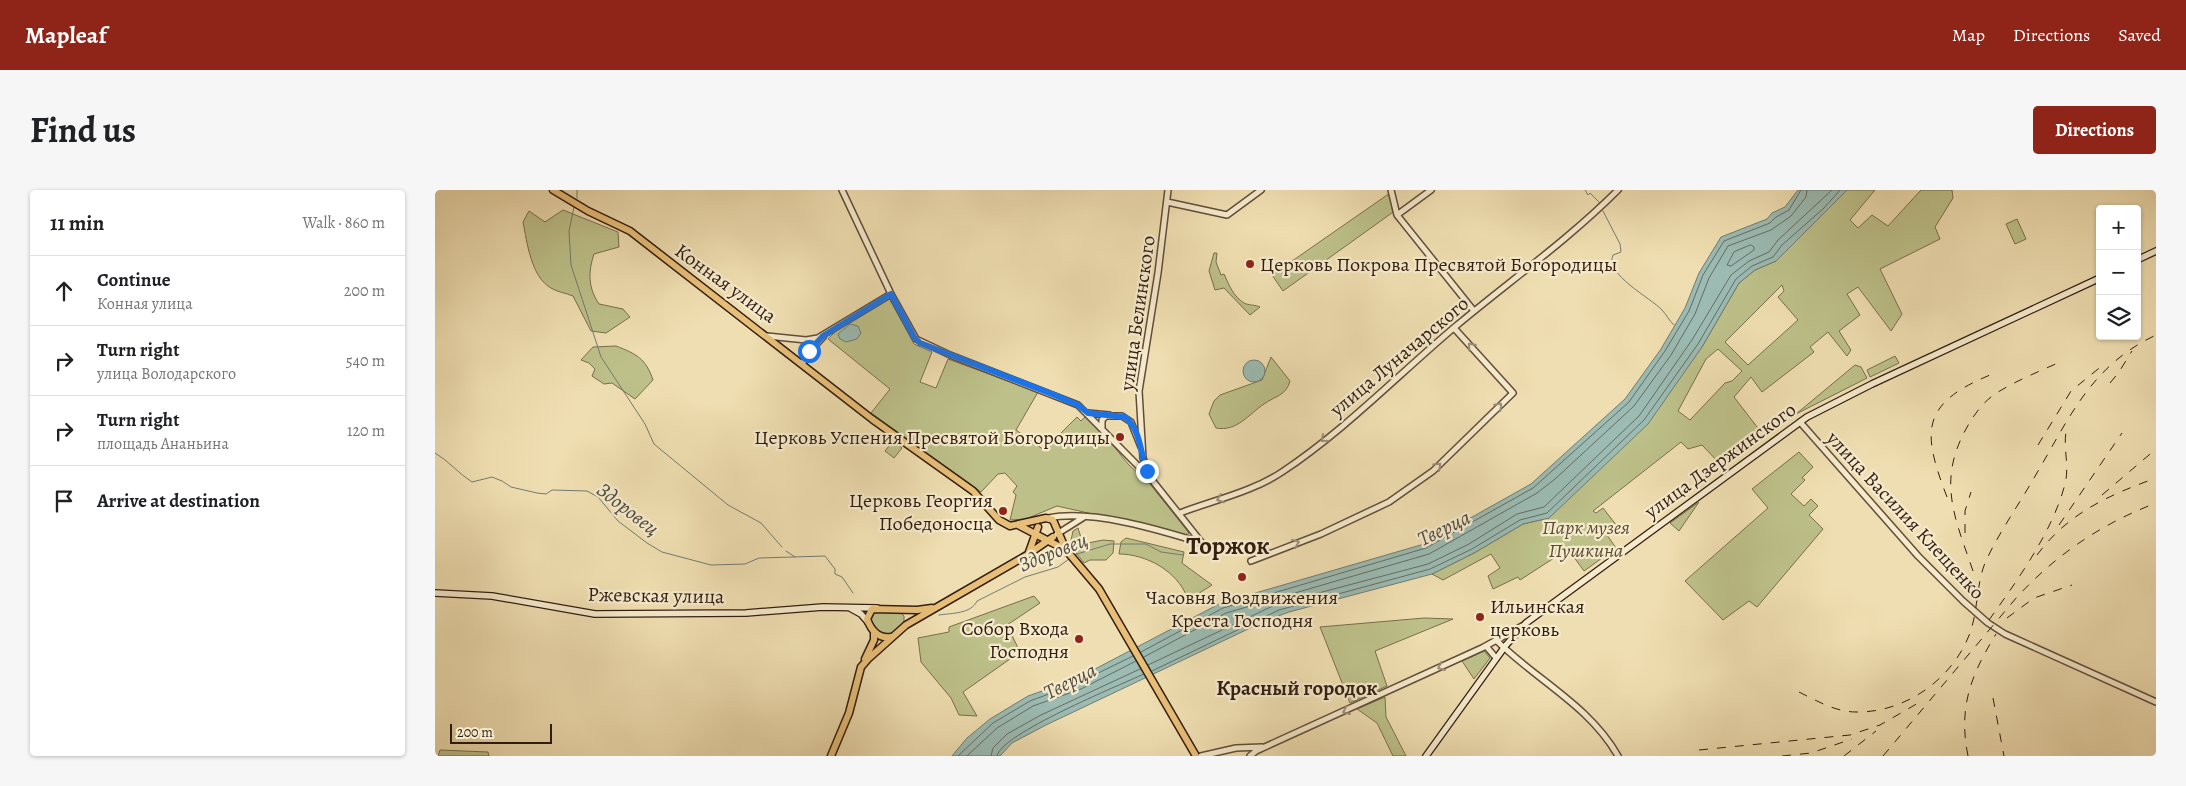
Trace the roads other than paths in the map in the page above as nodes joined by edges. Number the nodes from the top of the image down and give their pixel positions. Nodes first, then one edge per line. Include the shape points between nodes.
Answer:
1 (553, 190) edge
2 (842, 190) edge
3 (1168, 190) edge
4 (1261, 190) edge
5 (1391, 190) edge
6 (1431, 190) edge
7 (1618, 190) edge
8 (1167, 202) junction
9 (1397, 215) junction
10 (2156, 252) edge
11 (2141, 258) edge
12 (2096, 280) edge
13 (891, 294) junction
14 (1474, 312) junction
15 (1455, 328) junction
16 (767, 336) junction
17 (823, 336) junction
18 (802, 364) junction
19 (1088, 413) junction
20 (1109, 415) junction
21 (1800, 422) junction
22 (1103, 430) junction
23 (1143, 451) junction
24 (1131, 459) junction
25 (1152, 480) junction
26 (1180, 513) junction
27 (1086, 516) junction
28 (1046, 519) junction
29 (1013, 525) junction
30 (1068, 527) junction
31 (1048, 534) junction
32 (1064, 547) junction
33 (1036, 549) junction
34 (1027, 555) junction
35 (1251, 561) dead end
36 (435, 593) edge
37 (943, 604) junction
38 (848, 608) junction
39 (877, 608) junction
40 (902, 609) junction
41 (869, 623) junction
42 (1523, 625) junction
43 (906, 626) junction
44 (873, 630) junction
45 (893, 636) junction
46 (1496, 640) junction
47 (1485, 646) junction
48 (1504, 648) junction
49 (1496, 658) junction
50 (861, 667) junction
51 (2156, 702) edge
52 (1265, 747) junction
53 (831, 756) edge
54 (1196, 756) edge
55 (1201, 756) edge
56 (1250, 756) edge
57 (1425, 756) edge
58 (1618, 756) edge

1 - 16 main road, Конная улица via 588,211 619,224
2 - 13 street
3 - 8 street, улица Белинского
4 - 8 street via 1227,215
5 - 9 street
6 - 9 street
7 - 14 street, улица Луначарского via 1582,226
8 - 23 street, улица Белинского via 1140,378
9 - 14 street
10 - 11 main road
12 - 21 main road, улица Дзержинского via 1872,384
13 - 17 street, Конная улица
13 - 19 street via 919,342 1052,394
14 - 15 street, улица Луначарского
15 -> 26 street, улица Луначарского via 1281,472 1261,484
35 -> 15 street via 1321,534 1389,502 1433,471 1513,393
16 - 17 street, Конная улица via 806,340
16 - 18 main road
17 - 18 street, Конная улица
18 - 29 main road via 906,445 973,490 993,515
19 - 20 street
19 - 22 street
20 - 22 street via 1102,420
20 - 23 street via 1120,415 1129,420
21 - 42 main road, улица Дзержинского
21 - 51 street, улица Василия Клещенко via 1918,556 1988,623 2005,634
22 - 24 street
23 - 24 street via 1138,458
23 - 25 street via 1145,468
24 - 25 street
25 - 26 street
26 - 27 street via 1202,543
27 - 28 street
27 - 30 street
28 - 29 main road
28 - 31 main road
28 - 31 main road via 1054,521
29 - 31 main road
30 - 31 street
30 - 32 street
31 - 32 main road
31 - 32 main road
31 - 33 main road
31 - 34 main road
32 - 33 main road via 1048,545
32 - 54 main road via 1099,589
33 - 34 main road
34 - 37 main road
36 - 38 main road, Ржевская улица via 492,596 595,614 745,613
37 - 40 main road via 924,609
37 - 43 main road
38 - 39 main road, Ржевская улица
38 - 41 main road via 861,614
39 - 40 main road
39 - 41 main road via 869,612
40 - 43 main road
41 - 44 main road
42 - 46 street
42 - 48 main road, улица Дзержинского
43 - 45 main road
44 - 45 main road via 882,637
44 - 50 main road via 874,640
45 - 50 main road
46 - 47 street
46 - 48 street
47 - 49 street
47 -> 52 street
48 - 49 main road, улица Дзержинского
48 - 58 street via 1587,716 1602,731
49 - 57 main road, улица Дзержинского
50 - 53 main road via 849,712
52 - 55 street via 1237,748
52 - 56 street

